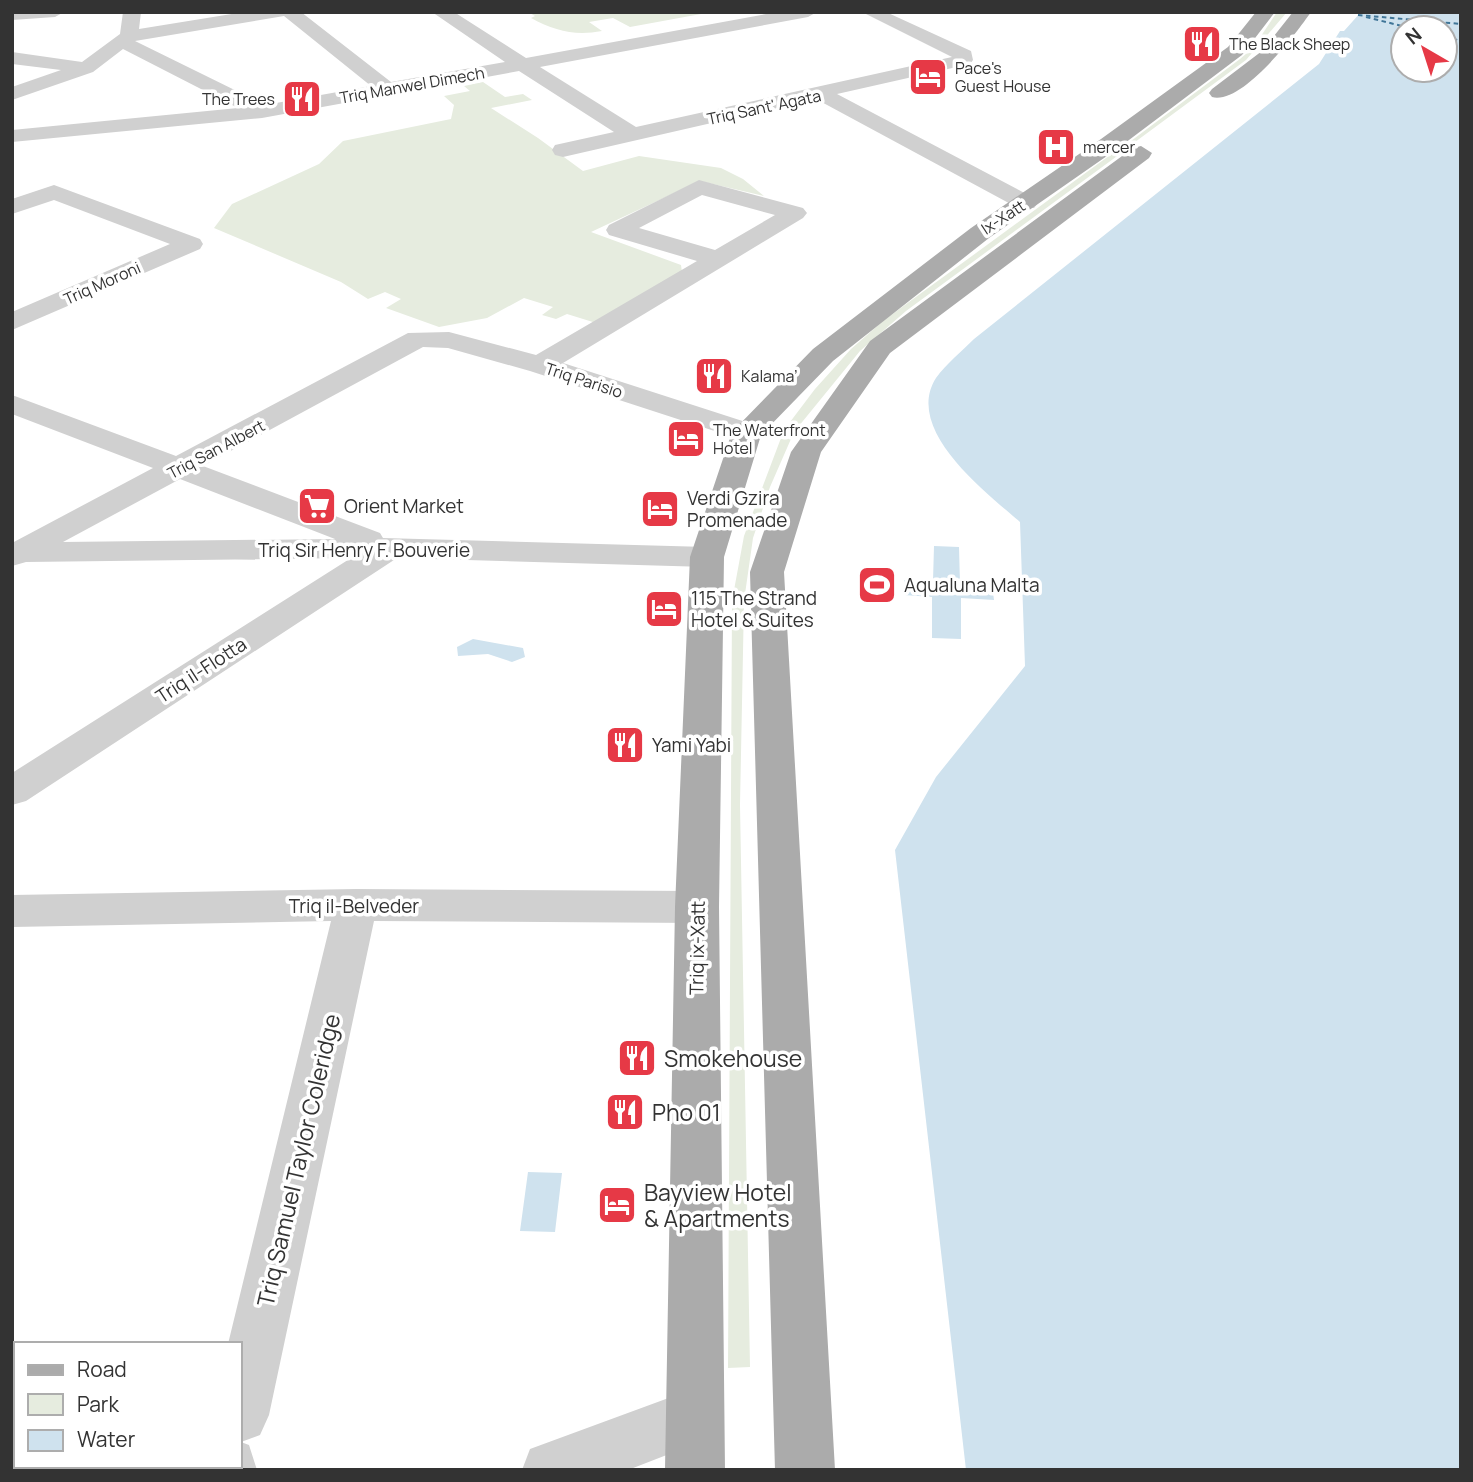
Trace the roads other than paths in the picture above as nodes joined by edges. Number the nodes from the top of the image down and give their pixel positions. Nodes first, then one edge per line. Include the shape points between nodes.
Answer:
1 (55, 12) edge
2 (132, 12) edge
3 (279, 12) edge
4 (290, 12) edge
5 (441, 12) edge
6 (808, 12) edge
7 (871, 12) edge
8 (1266, 12) edge
9 (1302, 12) edge
10 (12, 15) edge
11 (126, 39) junction
12 (12, 58) edge
13 (525, 65) junction
14 (86, 68) junction
15 (388, 90) junction
16 (12, 94) edge
17 (821, 94) junction
18 (1206, 104) dead end
19 (262, 112) junction
20 (634, 135) junction
21 (12, 136) edge
22 (1163, 136) dead end
23 (564, 150) dead end
24 (1026, 202) junction
25 (12, 207) edge
26 (717, 260) junction
27 (12, 322) edge
28 (418, 339) joint
29 (540, 365) junction
30 (12, 404) edge
31 (747, 432) junction
32 (178, 469) junction
33 (390, 548) junction
34 (15, 553) edge
35 (707, 557) junction
36 (12, 792) edge
37 (356, 905) junction
38 (696, 907) junction
39 (12, 911) edge
40 (242, 1406) edge
41 (694, 1443) edge
42 (551, 1470) edge
43 (805, 1470) edge

1 - 10 street
2 - 11 street
3 - 11 street
4 - 15 street
5 - 13 street
6 - 13 street, Triq Manwel Dimech
7 - 17 street, Triq Sant' Agata via 964,55 963,60
8 - 24 main road, Ix-Xatt via 1235,51
9 - 18 main road via 1269,55
11 - 14 street
11 - 19 street
12 - 14 street
13 - 15 street, Triq Manwel Dimech
13 - 20 street
14 - 16 street
15 - 19 street, Triq Manwel Dimech
17 - 20 street, Triq Sant' Agata
17 - 24 street
19 - 21 street, Triq Manwel Dimech
20 - 23 street, Triq Sant' Agata
22 - 43 main road, Ix-Xatt via 880,347 806,452 767,572
24 - 31 main road, Ix-Xatt via 823,355
25 - 27 street, Triq Moroni via 54,192 191,244
26 - 26 street via 795,213 699,187 618,230
26 - 29 street
28 - 29 street, Triq Parisio via 449,340
28 - 32 street, Triq San Albert
29 - 31 street, Triq Parisio
30 - 32 street
31 - 35 main road, Triq ix-Xatt
32 - 33 street
32 - 34 street, Triq San Albert
33 - 34 street, Triq Sir Henry F. Bouverie
33 - 35 street, Triq Sir Henry F. Bouverie
33 - 36 street, Triq il-Flotta
35 - 38 main road, Triq ix-Xatt
37 - 38 street, Triq il-Belveder
37 - 39 street, Triq il-Belveder
37 - 40 street, Triq Samuel Taylor Coleridge
38 - 41 main road, Triq ix-Xatt
41 - 42 street

